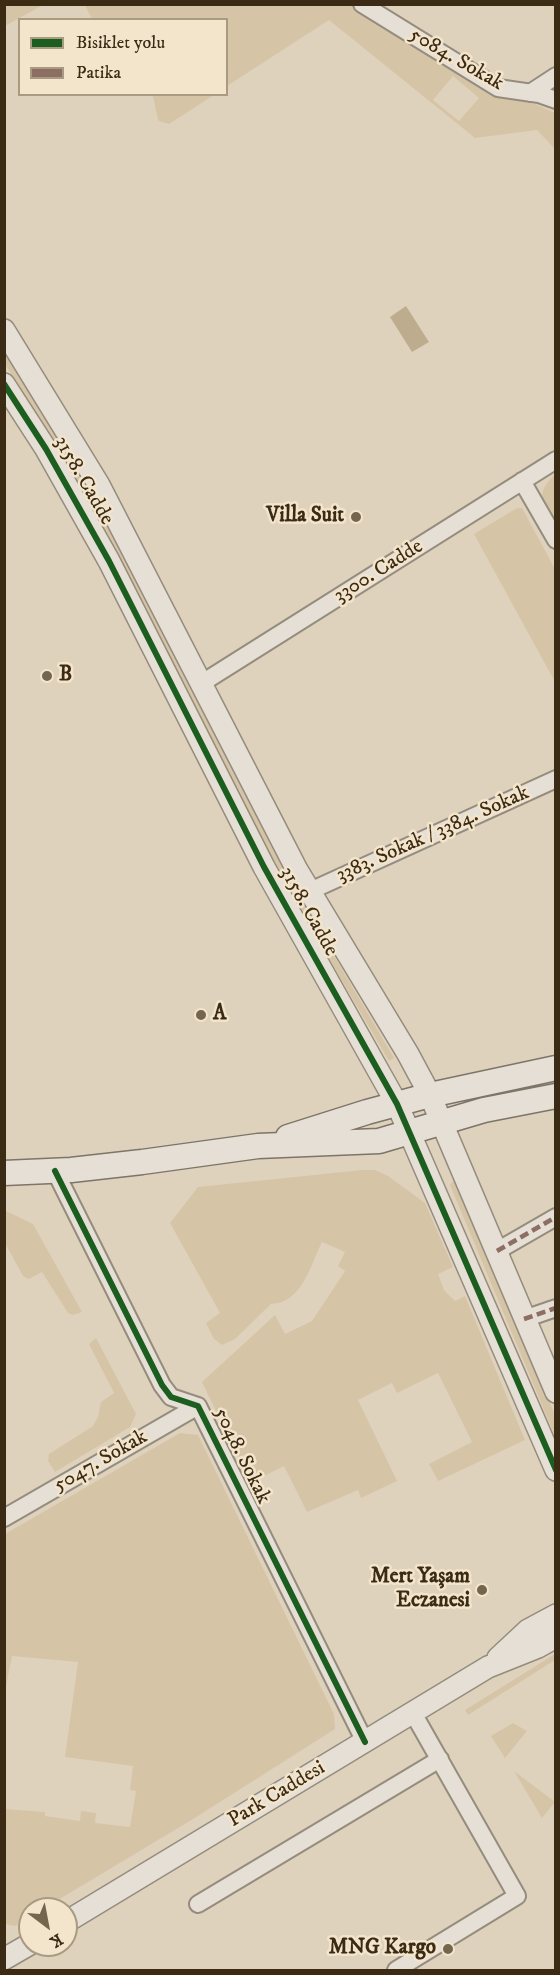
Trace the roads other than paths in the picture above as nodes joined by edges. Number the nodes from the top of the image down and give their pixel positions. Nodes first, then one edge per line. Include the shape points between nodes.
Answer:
1 (362, 4) edge
2 (555, 76) edge
3 (530, 93) junction
4 (555, 100) edge
5 (4, 330) edge
6 (4, 384) edge
7 (555, 460) edge
8 (522, 481) junction
9 (555, 540) edge
10 (202, 683) junction
11 (555, 779) edge
12 (310, 891) junction
13 (555, 1068) edge
14 (430, 1095) junction
15 (555, 1096) edge
16 (397, 1104) junction
17 (443, 1122) junction
18 (410, 1132) junction
19 (258, 1146) junction
20 (55, 1171) junction
21 (4, 1173) edge
22 (555, 1217) edge
23 (497, 1251) junction
24 (555, 1308) edge
25 (524, 1319) junction
26 (555, 1392) edge
27 (198, 1406) junction
28 (555, 1470) edge
29 (4, 1518) edge
30 (555, 1614) edge
31 (555, 1637) edge
32 (488, 1667) junction
33 (413, 1713) junction
34 (365, 1742) junction
35 (440, 1759) junction
36 (198, 1904) dead end
37 (78, 1915) edge
38 (18, 1951) edge
39 (4, 1959) edge
40 (396, 1971) edge

1 - 3 street, 5084. Sokak via 489,83 508,91
2 - 3 street
3 - 4 street, 5084. Sokak
5 - 10 street, 3158. Cadde via 99,485
6 - 16 street, 3158. Cadde via 109,561 264,867
7 - 8 street, 3300. Cadde
8 - 9 street
8 - 10 street, 3300. Cadde
10 - 12 street, 3158. Cadde
11 - 12 street, 3383. Sokak / 3384. Sokak
12 - 14 street, 3158. Cadde
13 - 14 main road
14 - 16 main road
14 - 17 street, 3158. Cadde
15 - 17 main road
16 - 18 street, 3158. Cadde
16 - 19 main road
17 - 18 main road
17 - 23 street, 3158. Cadde
18 - 19 main road via 380,1142
18 - 28 street, 3158. Cadde
19 - 20 main road
20 - 21 main road
20 - 27 street, 5048. Sokak via 162,1385 171,1397
22 - 23 street
23 - 25 street, 3158. Cadde
24 - 25 street
25 - 26 street, 3158. Cadde
27 - 29 street, 5047. Sokak
27 - 34 street, 5048. Sokak
30 - 32 street, Park Caddesi via 528,1630
31 - 32 street, Park Caddesi
32 - 33 street, Park Caddesi
33 - 34 street, Park Caddesi
33 - 35 street
34 - 37 street, Park Caddesi
35 - 36 street
35 - 40 street via 517,1896
38 - 39 street

